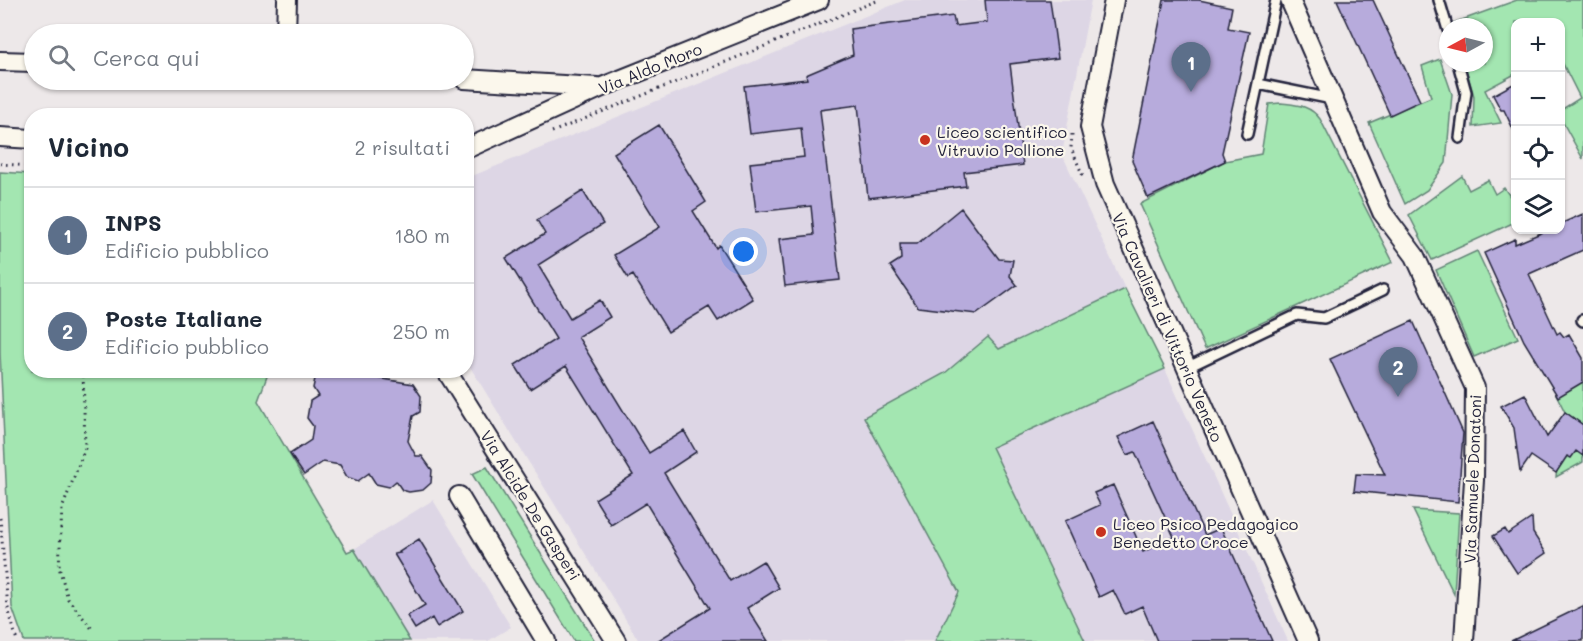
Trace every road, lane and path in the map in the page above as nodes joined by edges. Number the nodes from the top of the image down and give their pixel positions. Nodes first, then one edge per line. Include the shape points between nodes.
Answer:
1 (287, 0) edge
2 (819, 0) edge
3 (879, 0) edge
4 (1114, 0) edge
5 (1276, 0) edge
6 (1290, 0) edge
7 (1439, 0) edge
8 (1444, 18) edge
9 (286, 24) edge
10 (0, 61) edge
11 (24, 62) edge
12 (1460, 72) edge
13 (474, 80) edge
14 (1258, 84) junction
15 (602, 87) junction
16 (1333, 99) junction
17 (551, 132) dead end
18 (1247, 134) dead end
19 (0, 137) edge
20 (24, 138) edge
21 (1460, 138) dead end
22 (474, 143) edge
23 (0, 164) edge
24 (24, 166) edge
25 (1383, 290) dead end
26 (1186, 368) junction
27 (83, 378) edge
28 (451, 378) edge
29 (459, 496) dead end
30 (0, 518) edge
31 (93, 630) dead end
32 (17, 641) edge
33 (546, 641) edge
34 (616, 641) edge
35 (1308, 641) edge
36 (1464, 641) edge

1 - 9 street
2 - 15 street, Via Aldo Moro
3 - 17 path
4 - 26 street, Via Cavalieri di Vittorio Veneto via 1090,127 1104,184
5 - 14 lane
6 - 16 street, Via Samuele Donatoni
7 - 8 lane
10 - 11 street
12 - 21 lane via 1466,92
13 - 15 street
14 - 16 lane
14 - 18 lane
15 - 22 street, Via Aldo Moro
16 - 36 street, Via Samuele Donatoni via 1382,212 1415,256 1475,388
19 - 20 street
23 - 24 path
25 - 26 lane via 1324,318 1297,315
26 - 35 street, Via Cavalieri di Vittorio Veneto
27 - 31 path via 85,448 62,509 58,567 68,599
28 - 34 street, Via Alcide De Gasperi
29 - 33 street
30 - 32 path via 8,608

